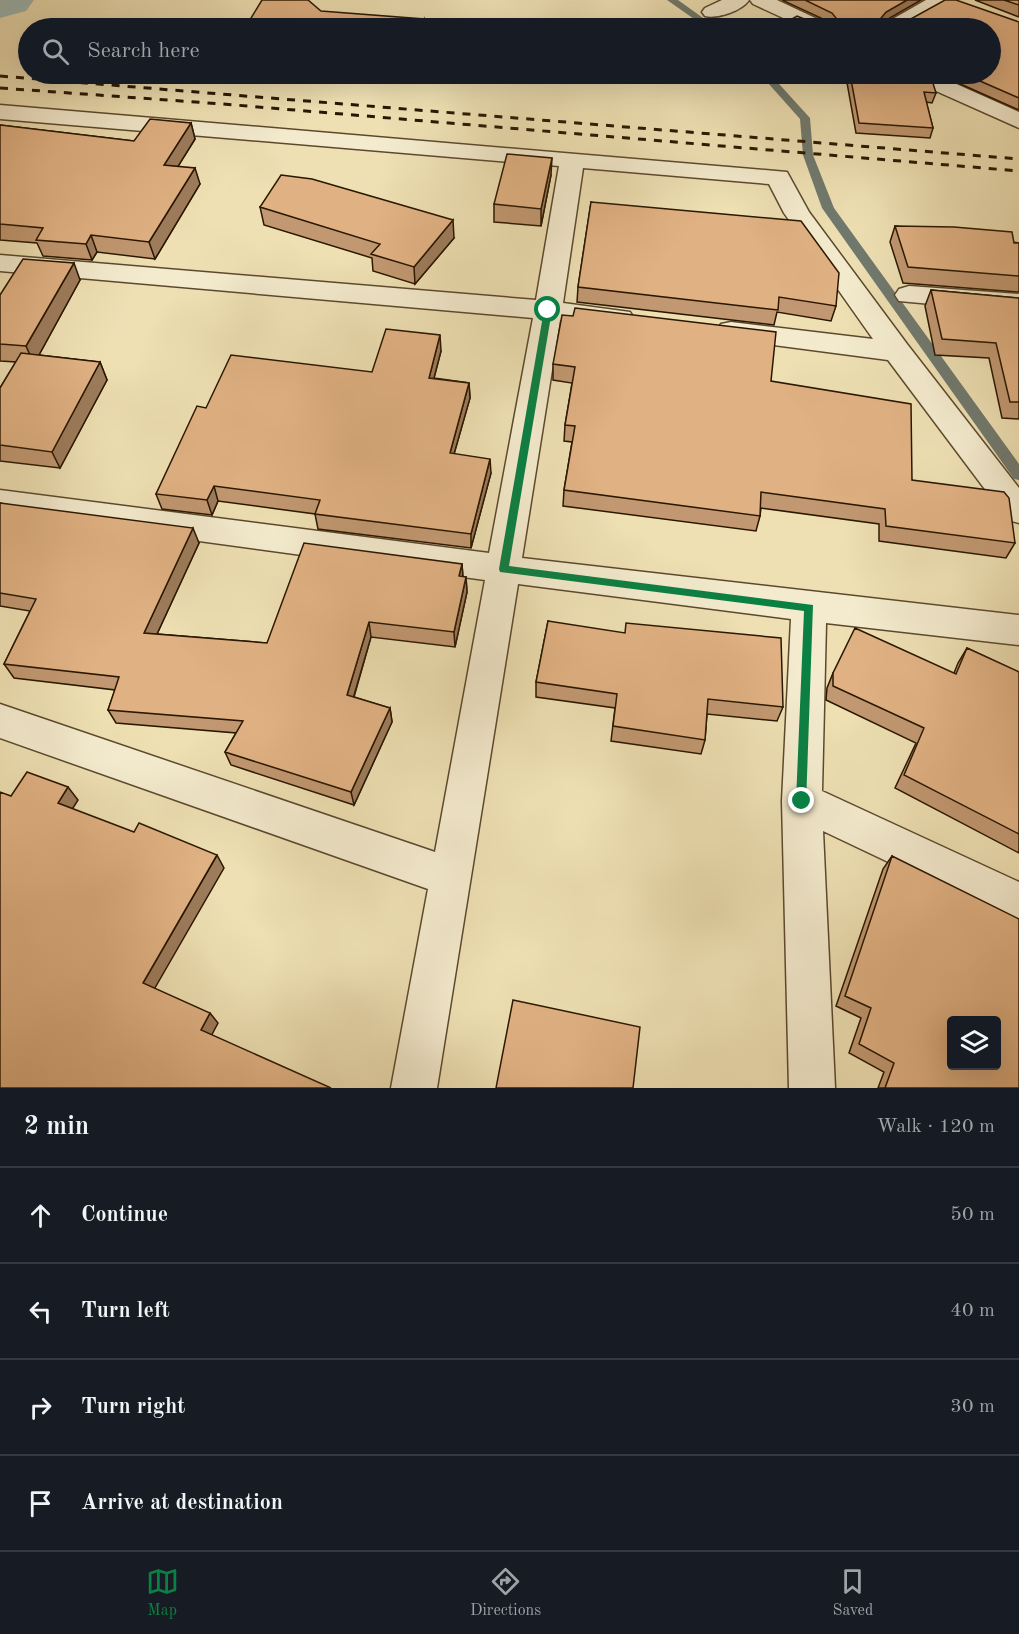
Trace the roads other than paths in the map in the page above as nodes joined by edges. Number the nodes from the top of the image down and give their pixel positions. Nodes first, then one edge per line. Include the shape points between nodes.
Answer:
1 (739, 0) edge
2 (760, 0) edge
3 (951, 1) edge
4 (712, 12) dead end
5 (799, 18) edge
6 (913, 18) edge
7 (939, 84) edge
8 (0, 112) edge
9 (1019, 121) edge
10 (572, 160) junction
11 (0, 263) edge
12 (909, 295) dead end
13 (1019, 303) edge
14 (548, 310) junction
15 (641, 321) edge
16 (700, 328) edge
17 (897, 351) junction
18 (0, 502) edge
19 (1019, 511) edge
20 (504, 569) junction
21 (809, 608) junction
22 (1019, 630) edge
23 (0, 721) edge
24 (802, 801) junction
25 (450, 877) junction
26 (1019, 903) edge
27 (414, 1088) edge
28 (812, 1088) edge

1 - 4 street
2 - 5 street
3 - 6 street
7 - 9 street
8 - 10 street
10 - 14 street
10 - 17 street via 778,177 797,213
11 - 14 street
12 - 13 street
14 - 15 street
14 - 20 street
16 - 17 street
17 - 19 street
18 - 20 street
20 - 21 street
20 - 25 street
21 - 22 street
21 - 24 street
23 - 25 street
24 - 26 street
24 - 28 street
25 - 27 street

